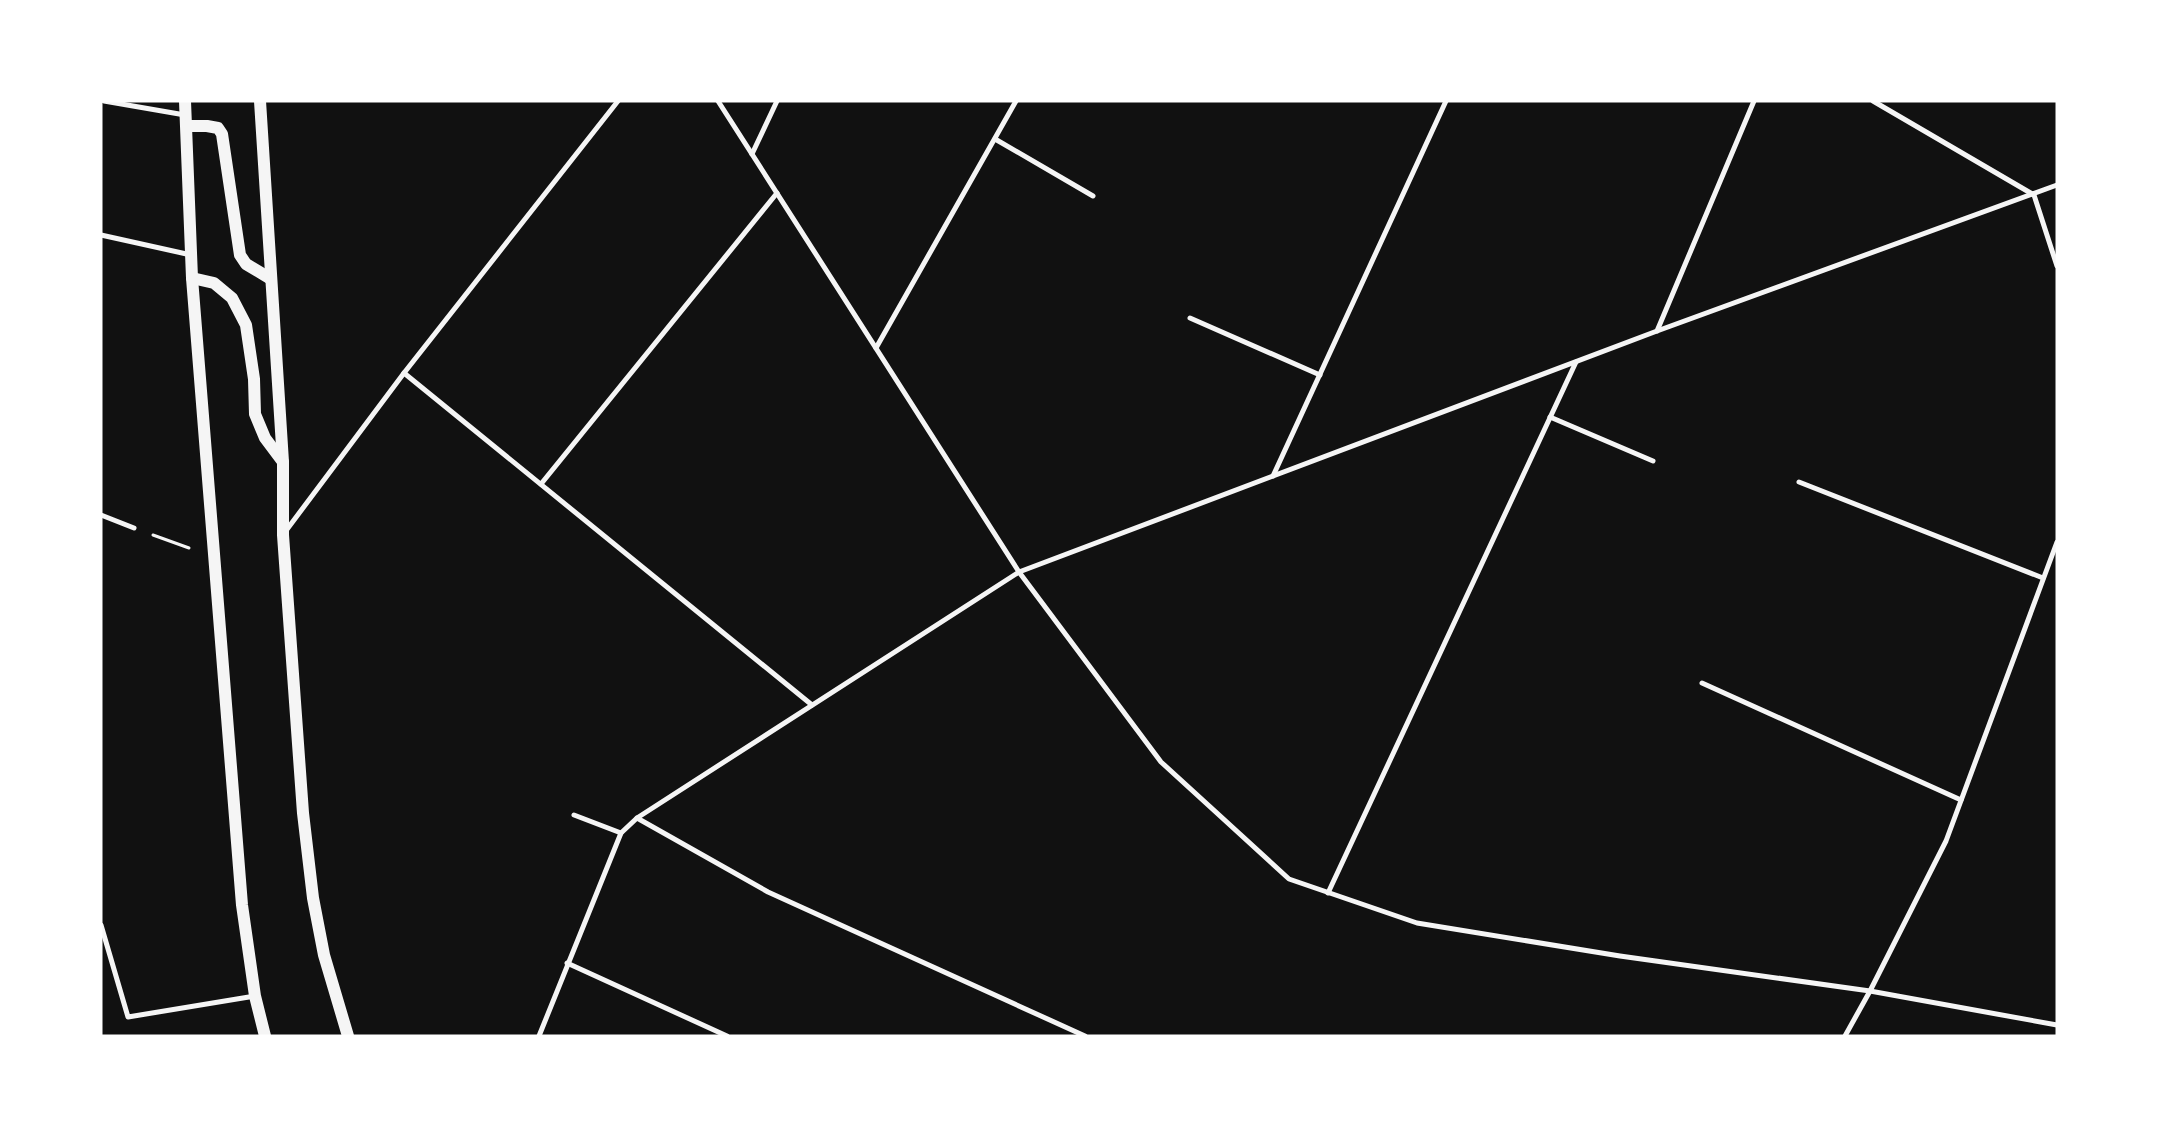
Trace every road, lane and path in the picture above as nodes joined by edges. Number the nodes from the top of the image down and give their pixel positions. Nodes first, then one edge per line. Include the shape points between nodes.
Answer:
1 (104, 101) edge
2 (185, 101) edge
3 (260, 101) edge
4 (618, 101) edge
5 (718, 101) edge
6 (777, 101) edge
7 (1016, 101) edge
8 (1446, 101) edge
9 (1754, 101) edge
10 (1873, 101) edge
11 (187, 121) junction
12 (995, 139) junction
13 (752, 154) junction
14 (2057, 185) edge
15 (777, 193) junction
16 (2034, 195) junction
17 (1092, 196) dead end
18 (101, 235) edge
19 (191, 256) junction
20 (2057, 266) edge
21 (192, 278) junction
22 (271, 279) junction
23 (1190, 318) dead end
24 (1657, 331) junction
25 (876, 348) junction
26 (1576, 362) junction
27 (404, 373) junction
28 (1320, 375) junction
29 (1550, 417) junction
30 (1653, 461) dead end
31 (283, 462) junction
32 (1273, 476) junction
33 (1799, 482) dead end
34 (541, 484) junction
35 (101, 516) edge
36 (134, 528) joint
37 (283, 535) junction
38 (2057, 542) edge
39 (213, 557) junction
40 (1019, 572) junction
41 (2043, 578) junction
42 (1702, 683) dead end
43 (812, 705) junction
44 (1961, 800) junction
45 (574, 816) dead end
46 (637, 818) junction
47 (621, 833) junction
48 (1328, 893) junction
49 (101, 925) edge
50 (567, 964) junction
51 (1870, 991) junction
52 (255, 996) junction
53 (2057, 1025) edge
54 (265, 1036) edge
55 (348, 1036) edge
56 (539, 1036) edge
57 (727, 1036) edge
58 (1085, 1036) edge
59 (1845, 1036) edge

1 - 11 street
2 - 11 main road
3 - 22 main road
4 - 27 street
5 - 13 street
6 - 13 street
7 - 12 street
8 - 28 street
9 - 24 street
10 - 16 street
11 - 19 main road
11 - 22 main road via 218,128 222,134 240,255 246,264
12 - 17 street
12 - 25 street
13 - 15 street
14 - 16 street
15 - 25 street
15 - 34 street
16 - 20 street
16 - 24 street
18 - 19 street
19 - 21 main road
21 - 31 main road via 214,283 232,298 246,325 254,379 255,414 265,438
21 - 39 main road
22 - 31 main road
23 - 28 street
24 - 26 street
25 - 40 street
26 - 29 street
26 - 32 street
27 - 34 street
27 - 37 street
28 - 32 street
29 - 30 street
29 - 48 street
31 - 37 main road
32 - 40 street
33 - 41 street
34 - 43 street
35 - 36 street
36 - 39 path
37 - 55 main road via 303,813 312,888 324,955
38 - 41 street
39 - 52 main road via 242,905
40 - 43 street
40 - 48 street via 1161,762 1289,879
41 - 44 street
42 - 44 street
43 - 46 street
44 - 51 street via 1946,841
45 - 47 street
46 - 47 street
46 - 58 street via 768,892
47 - 50 street
48 - 51 street via 1417,923
49 - 52 street via 128,1017
50 - 56 street
50 - 57 street
51 - 53 street
51 - 59 street
52 - 54 main road

